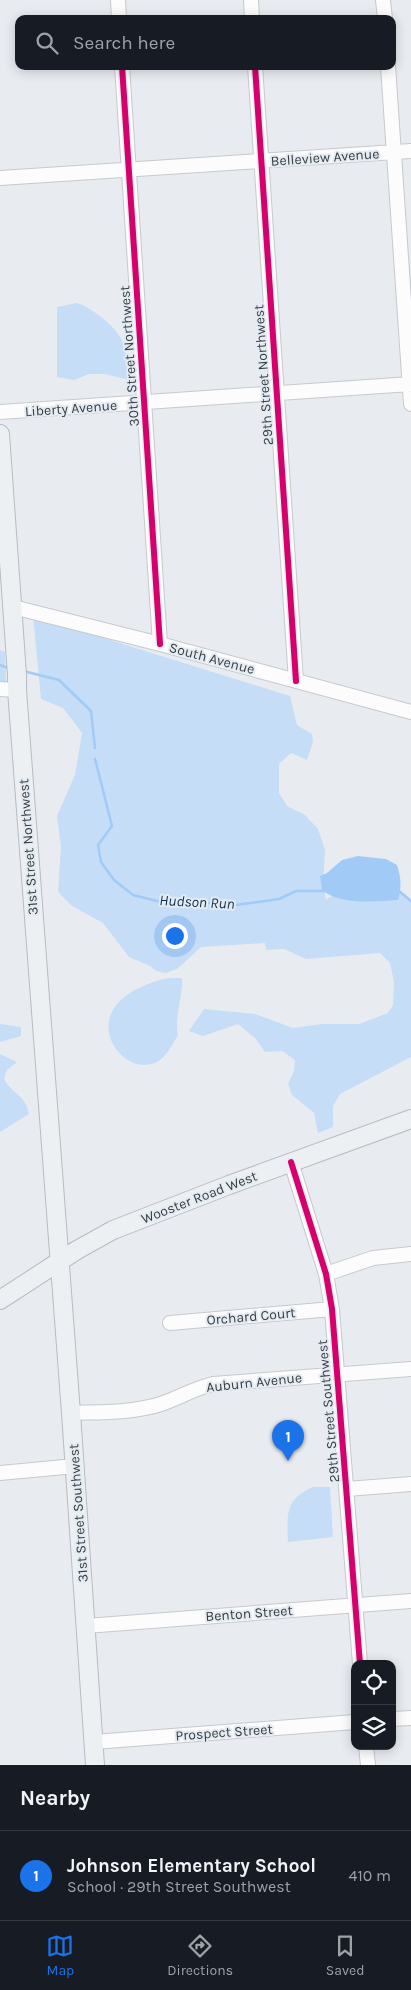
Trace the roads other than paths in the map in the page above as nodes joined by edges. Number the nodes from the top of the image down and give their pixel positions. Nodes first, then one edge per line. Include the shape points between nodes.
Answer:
1 (118, 0) edge
2 (251, 0) edge
3 (384, 0) edge
4 (119, 15) edge
5 (252, 15) edge
6 (385, 15) edge
7 (122, 70) edge
8 (256, 70) edge
9 (388, 70) edge
10 (411, 151) edge
11 (393, 152) junction
12 (261, 161) junction
13 (129, 170) junction
14 (0, 178) edge
15 (410, 384) edge
16 (276, 394) junction
17 (145, 403) junction
18 (411, 404) edge
19 (0, 412) edge
20 (0, 434) edge
21 (13, 607) junction
22 (160, 644) junction
23 (13, 679) edge
24 (296, 681) junction
25 (411, 712) edge
26 (411, 1118) edge
27 (291, 1162) junction
28 (411, 1254) edge
29 (60, 1261) junction
30 (326, 1274) junction
31 (0, 1300) edge
32 (332, 1309) junction
33 (170, 1323) dead end
34 (411, 1369) edge
35 (338, 1374) junction
36 (72, 1413) junction
37 (75, 1466) junction
38 (0, 1473) edge
39 (411, 1484) edge
40 (347, 1489) junction
41 (411, 1601) edge
42 (356, 1605) junction
43 (86, 1626) junction
44 (360, 1660) edge
45 (411, 1718) edge
46 (396, 1719) edge
47 (351, 1722) edge
48 (94, 1742) junction
49 (366, 1750) edge
50 (95, 1765) edge
51 (368, 1765) edge

1 - 4 street
2 - 5 street
3 - 6 street
7 - 13 street, 30th Street Northwest
8 - 12 street, 29th Street Northwest
9 - 11 street
10 - 11 street, Belleview Avenue
11 - 12 street, Belleview Avenue
11 - 15 street
12 - 13 street, Belleview Avenue
12 - 16 street, 29th Street Northwest
13 - 14 street, Belleview Avenue
13 - 17 street, 30th Street Northwest
15 - 16 street, Liberty Avenue
15 - 18 street
16 - 17 street, Liberty Avenue
16 - 24 street, 29th Street Northwest
17 - 19 street, Liberty Avenue
17 - 22 street, 30th Street Northwest
20 - 21 main road, 31st Street Northwest
21 - 22 street, South Avenue
21 - 23 main road, 31st Street Northwest
22 - 24 street, South Avenue
23 - 29 main road, 31st Street Northwest
24 - 25 street, South Avenue
26 - 27 main road, Wooster Road West
27 - 29 main road, Wooster Road West via 113,1230
27 - 30 street, 29th Street Southwest
28 - 30 street via 373,1258
29 - 31 main road, Wooster Road West
29 - 36 main road, 31st Street Southwest
30 - 32 street, 29th Street Southwest
32 - 33 street, Orchard Court
32 - 35 street, 29th Street Southwest
34 - 35 street, Auburn Avenue
35 - 36 street, Auburn Avenue via 213,1384 138,1410
35 - 40 street, 29th Street Southwest
36 - 37 main road, 31st Street Southwest
37 - 38 street
37 - 43 main road, 31st Street Southwest
39 - 40 street
40 - 42 street, 29th Street Southwest
41 - 42 street, Benton Street
42 - 43 street, Benton Street
42 - 44 street, 29th Street Southwest
43 - 48 main road, 31st Street Southwest
45 - 46 street
47 - 48 street, Prospect Street
48 - 50 main road, 31st Street Southwest
49 - 51 street

